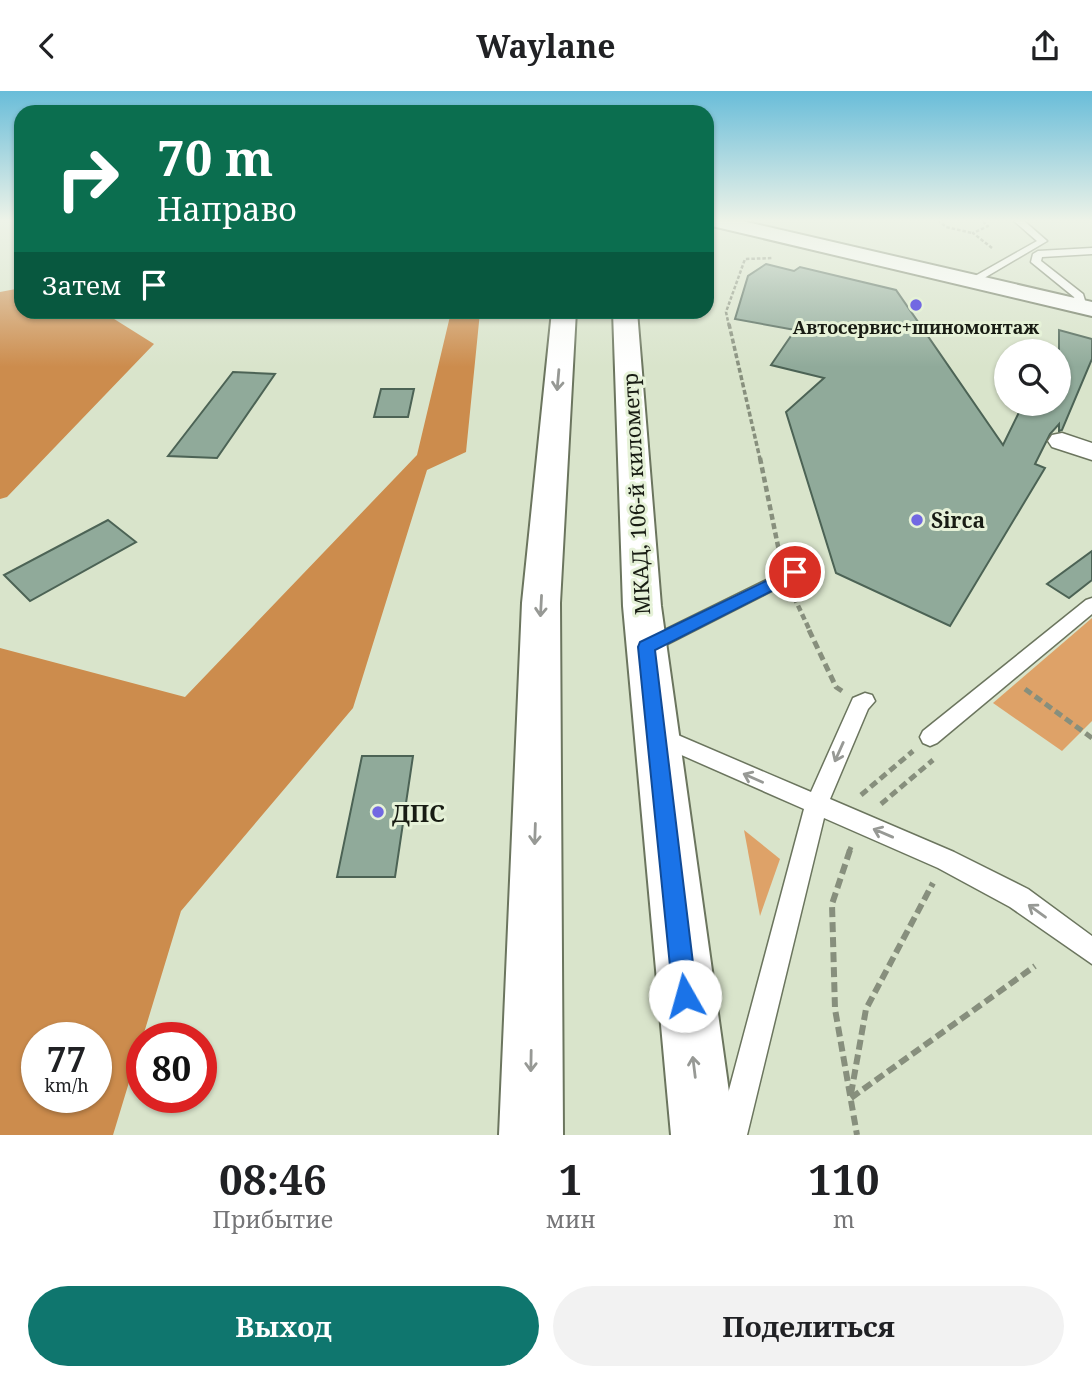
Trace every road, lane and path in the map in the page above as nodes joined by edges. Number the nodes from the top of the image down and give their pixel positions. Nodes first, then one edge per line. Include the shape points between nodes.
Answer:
1 (741, 269) edge
2 (916, 269) edge
3 (994, 269) edge
4 (1044, 269) edge
5 (971, 282) junction
6 (1087, 308) edge
7 (563, 319) edge
8 (626, 319) edge
9 (1062, 440) dead end
10 (1092, 452) edge
11 (790, 575) junction
12 (1092, 604) edge
13 (646, 647) junction
14 (1022, 686) dead end
15 (863, 702) joint
16 (655, 734) junction
17 (930, 737) joint
18 (1092, 738) edge
19 (827, 810) junction
20 (946, 860) junction
21 (1092, 951) edge
22 (1035, 966) dead end
23 (531, 1135) edge
24 (702, 1135) edge
25 (732, 1135) edge

1 - 11 path via 726,312
2 - 5 main road
3 - 5 lane
4 - 6 lane
5 - 6 main road
7 -> 23 main road via 541,603
8 - 13 main road, МКАД, 106-й километр
9 - 10 street
11 - 13 lane
11 - 15 path via 836,687
12 - 17 lane
13 - 16 main road, МКАД, 106-й километр
14 - 18 path
15 -> 19 lane
19 -> 16 lane
24 -> 16 main road, МКАД, 106-й километр
17 - 19 path
20 -> 19 lane
19 - 25 lane
21 -> 20 lane via 1019,898
20 - 22 path via 866,1009 851,1098

